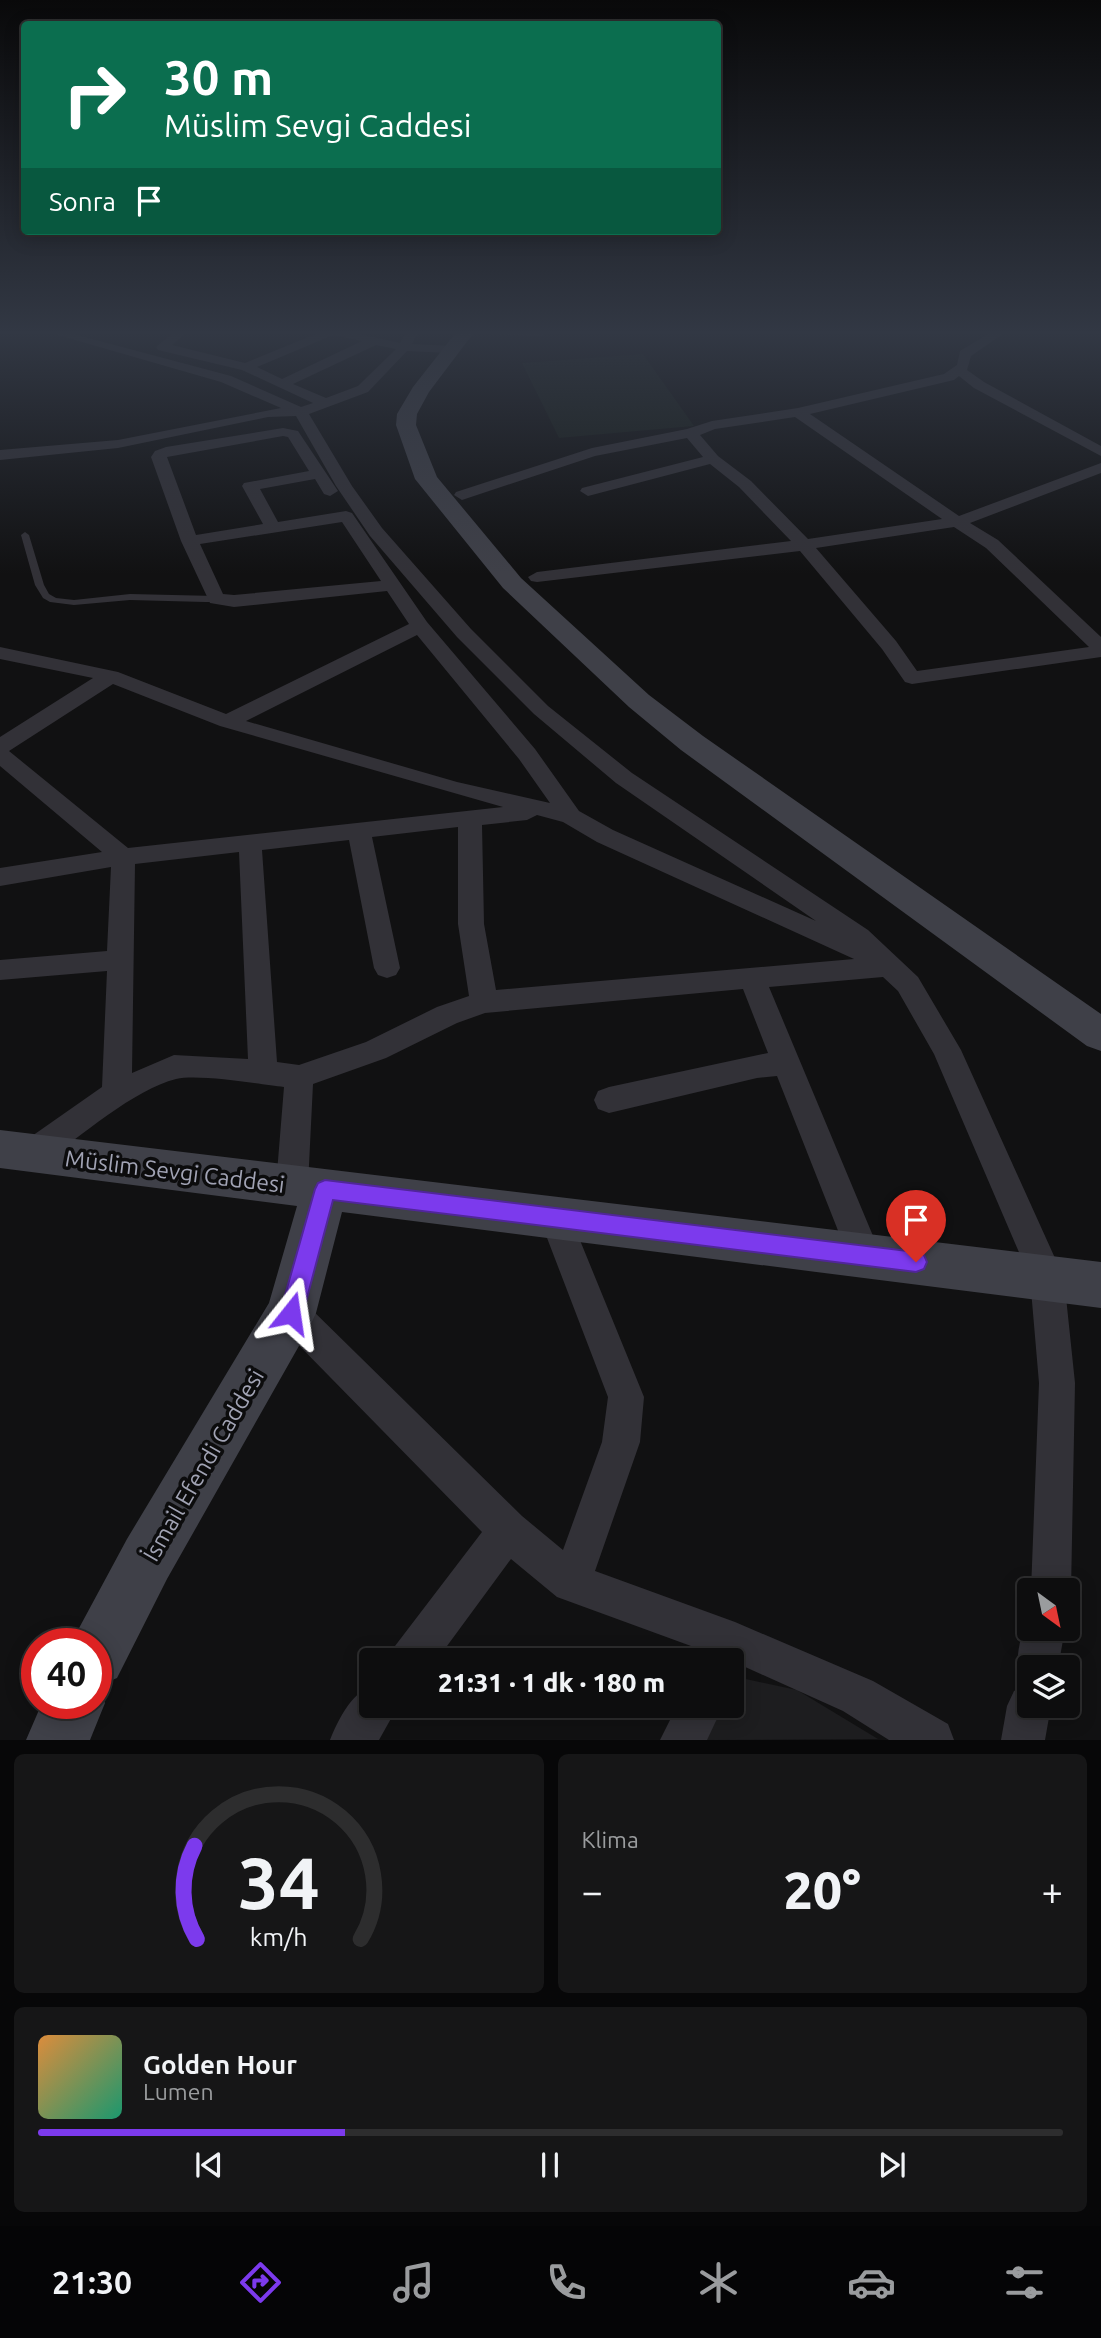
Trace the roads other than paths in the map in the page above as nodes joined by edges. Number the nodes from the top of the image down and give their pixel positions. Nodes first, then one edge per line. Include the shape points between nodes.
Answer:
1 (294, 412) edge
2 (301, 412) edge
3 (408, 412) edge
4 (427, 412) edge
5 (797, 412) edge
6 (798, 412) edge
7 (1029, 412) edge
8 (691, 433) junction
9 (1101, 452) edge
10 (0, 455) edge
11 (713, 459) junction
12 (1101, 468) edge
13 (319, 474) junction
14 (588, 491) dead end
15 (451, 497) junction
16 (346, 516) junction
17 (957, 522) junction
18 (272, 527) junction
19 (25, 535) dead end
20 (190, 541) junction
21 (804, 545) junction
22 (537, 577) junction
23 (390, 585) junction
24 (216, 599) junction
25 (420, 626) junction
26 (1101, 649) edge
27 (0, 653) edge
28 (111, 676) junction
29 (228, 722) junction
30 (0, 747) edge
31 (0, 755) edge
32 (545, 810) junction
33 (571, 816) junction
34 (471, 817) junction
35 (359, 830) junction
36 (250, 842) junction
37 (123, 858) junction
38 (0, 877) edge
39 (120, 960) junction
40 (889, 965) junction
41 (387, 968) dead end
42 (0, 970) edge
43 (752, 978) junction
44 (484, 1002) junction
45 (1101, 1006) edge
46 (1101, 1034) edge
47 (788, 1063) junction
48 (263, 1073) junction
49 (299, 1077) junction
50 (117, 1093) junction
51 (609, 1100) dead end
52 (17, 1151) edge
53 (309, 1187) junction
54 (555, 1217) junction
55 (863, 1255) junction
56 (1047, 1278) junction
57 (1101, 1285) edge
58 (291, 1313) junction
59 (509, 1530) junction
60 (1051, 1578) edge
61 (571, 1583) junction
62 (112, 1628) edge
63 (421, 1648) edge
64 (721, 1648) edge
65 (744, 1657) edge
66 (368, 1718) edge
67 (694, 1718) edge
68 (1027, 1718) edge
69 (67, 1719) edge
70 (57, 1740) edge
71 (352, 1740) edge
72 (682, 1740) edge
73 (932, 1740) edge
74 (1023, 1740) edge

1 - 10 street via 268,413 118,444
2 - 40 street via 376,532 464,633 541,710 624,778 859,937
3 - 15 street via 406,425 426,479
4 - 15 street via 425,422
5 - 8 street via 712,425
6 - 17 street
7 - 9 street
8 - 11 street
8 - 15 street via 592,452
11 - 14 street
11 - 21 street via 745,484
12 - 17 street
13 - 16 street
13 - 18 street via 250,486
13 - 20 street via 293,434 284,432 160,454
15 - 22 street
15 - 46 street via 512,583 639,701
16 - 18 street
16 - 23 street
17 - 21 street
17 - 26 street via 992,544
18 - 20 street
19 - 24 lane via 41,590 53,600
20 - 24 street
21 - 22 street
21 - 26 street via 912,678
22 - 45 street via 636,673 710,733
23 - 24 street
23 - 25 street
25 - 29 street
25 - 33 street via 527,754
27 - 28 street
28 - 29 street
28 - 30 street
29 - 32 street
31 - 37 street
32 - 33 street
32 - 34 street
33 - 40 street via 604,836
34 - 35 street
34 - 44 street via 471,924
35 - 36 street
35 - 41 street
36 - 37 street
36 - 48 street
37 - 38 street
37 - 39 street
39 - 42 street
39 - 50 street
40 - 43 street
40 - 56 street via 908,984 947,1050
43 - 44 street
43 - 47 street
44 - 49 street via 376,1050
47 - 51 street
47 - 55 street
48 - 49 street
48 - 50 street via 174,1067
49 - 53 street
50 - 52 street
52 - 53 street, Müslim Sevgi Caddesi
53 - 54 street, Müslim Sevgi Caddesi
53 - 58 street, İsmail Efendi Caddesi
54 - 55 street, Müslim Sevgi Caddesi
54 - 61 street via 626,1397 621,1442
55 - 56 street, Müslim Sevgi Caddesi
56 - 57 street, Müslim Sevgi Caddesi
56 - 60 street via 1058,1383
58 - 59 street
58 - 62 street, İsmail Efendi Caddesi
59 - 61 street
59 - 63 street
61 - 64 street
65 - 73 street via 859,1696
66 - 71 street
67 - 72 street
68 - 74 street
69 - 70 street

